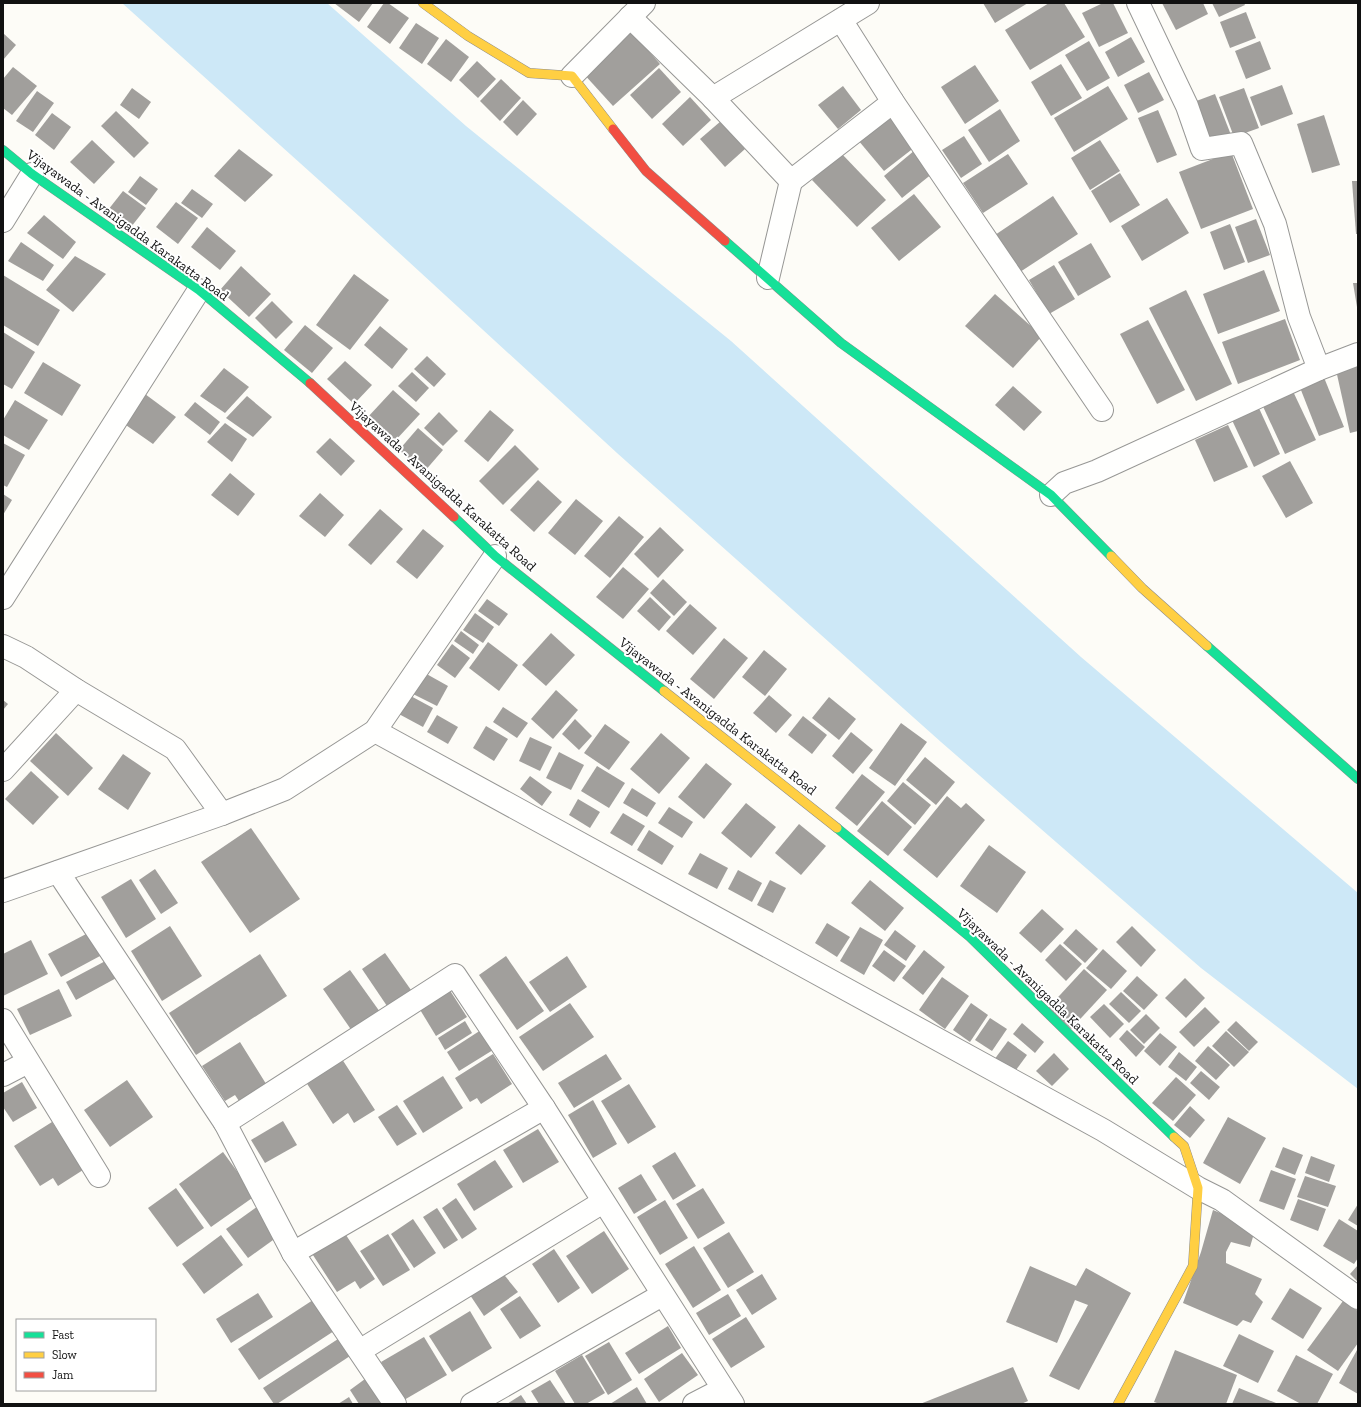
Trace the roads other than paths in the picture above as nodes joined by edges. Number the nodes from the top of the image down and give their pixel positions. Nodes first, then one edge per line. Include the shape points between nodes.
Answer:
1 (423, 3) edge
2 (868, 3) edge
3 (1138, 3) edge
4 (637, 10) edge
5 (841, 20) junction
6 (572, 76) junction
7 (713, 98) junction
8 (893, 102) junction
9 (3, 150) edge
10 (32, 174) junction
11 (791, 181) junction
12 (3, 221) edge
13 (768, 278) junction
14 (199, 290) junction
15 (1358, 354) edge
16 (1319, 369) junction
17 (1102, 410) dead end
18 (1051, 495) junction
19 (495, 556) junction
20 (3, 598) edge
21 (3, 646) edge
22 (76, 690) junction
23 (375, 731) junction
24 (3, 770) edge
25 (1358, 779) edge
26 (222, 814) junction
27 (58, 872) junction
28 (3, 891) edge
29 (3, 1020) edge
30 (28, 1062) junction
31 (3, 1075) edge
32 (544, 1108) junction
33 (225, 1123) junction
34 (99, 1176) dead end
35 (1198, 1188) junction
36 (603, 1202) junction
37 (293, 1253) junction
38 (662, 1295) junction
39 (1358, 1298) edge
40 (360, 1350) junction
41 (728, 1397) edge
42 (395, 1404) edge
43 (472, 1404) edge
44 (694, 1404) edge
45 (1118, 1404) edge

1 - 6 main road via 468,36 529,73
2 - 5 street
3 - 16 street via 1187,106 1202,149 1241,143 1275,224 1299,317
4 - 6 street
4 - 7 street
5 - 7 street
5 - 8 street
6 - 13 main road via 646,171
7 - 11 street
8 - 11 street
8 - 17 street
9 - 10 main road, Vijayawada - Avanigadda Karakatta Road
10 - 12 street
10 - 14 main road, Vijayawada - Avanigadda Karakatta Road
11 - 13 street
13 - 18 main road via 841,342
14 - 19 main road, Vijayawada - Avanigadda Karakatta Road via 307,381
14 - 20 street
15 - 16 street
16 - 18 street via 1097,471 1064,483
18 - 25 main road via 1142,588
19 - 23 street
19 - 35 main road, Vijayawada - Avanigadda Karakatta Road via 839,829 970,937 1184,1146
21 - 22 street via 26,657
22 - 24 street
22 - 26 street via 175,749
23 - 26 street via 285,789
23 - 35 street via 1096,1127
26 - 27 street
27 - 28 street
27 - 33 street
29 - 30 street
30 - 31 street
30 - 34 street
32 - 33 street via 455,975
32 - 36 street
32 - 37 street
33 - 37 street
35 - 39 street via 1222,1200
35 - 45 main road, Vijayawada - Avanigadda Karakatta Road via 1193,1266
36 - 38 street
36 - 40 street
37 - 40 street
38 - 41 street
38 - 43 street
40 - 42 street
41 - 44 street

